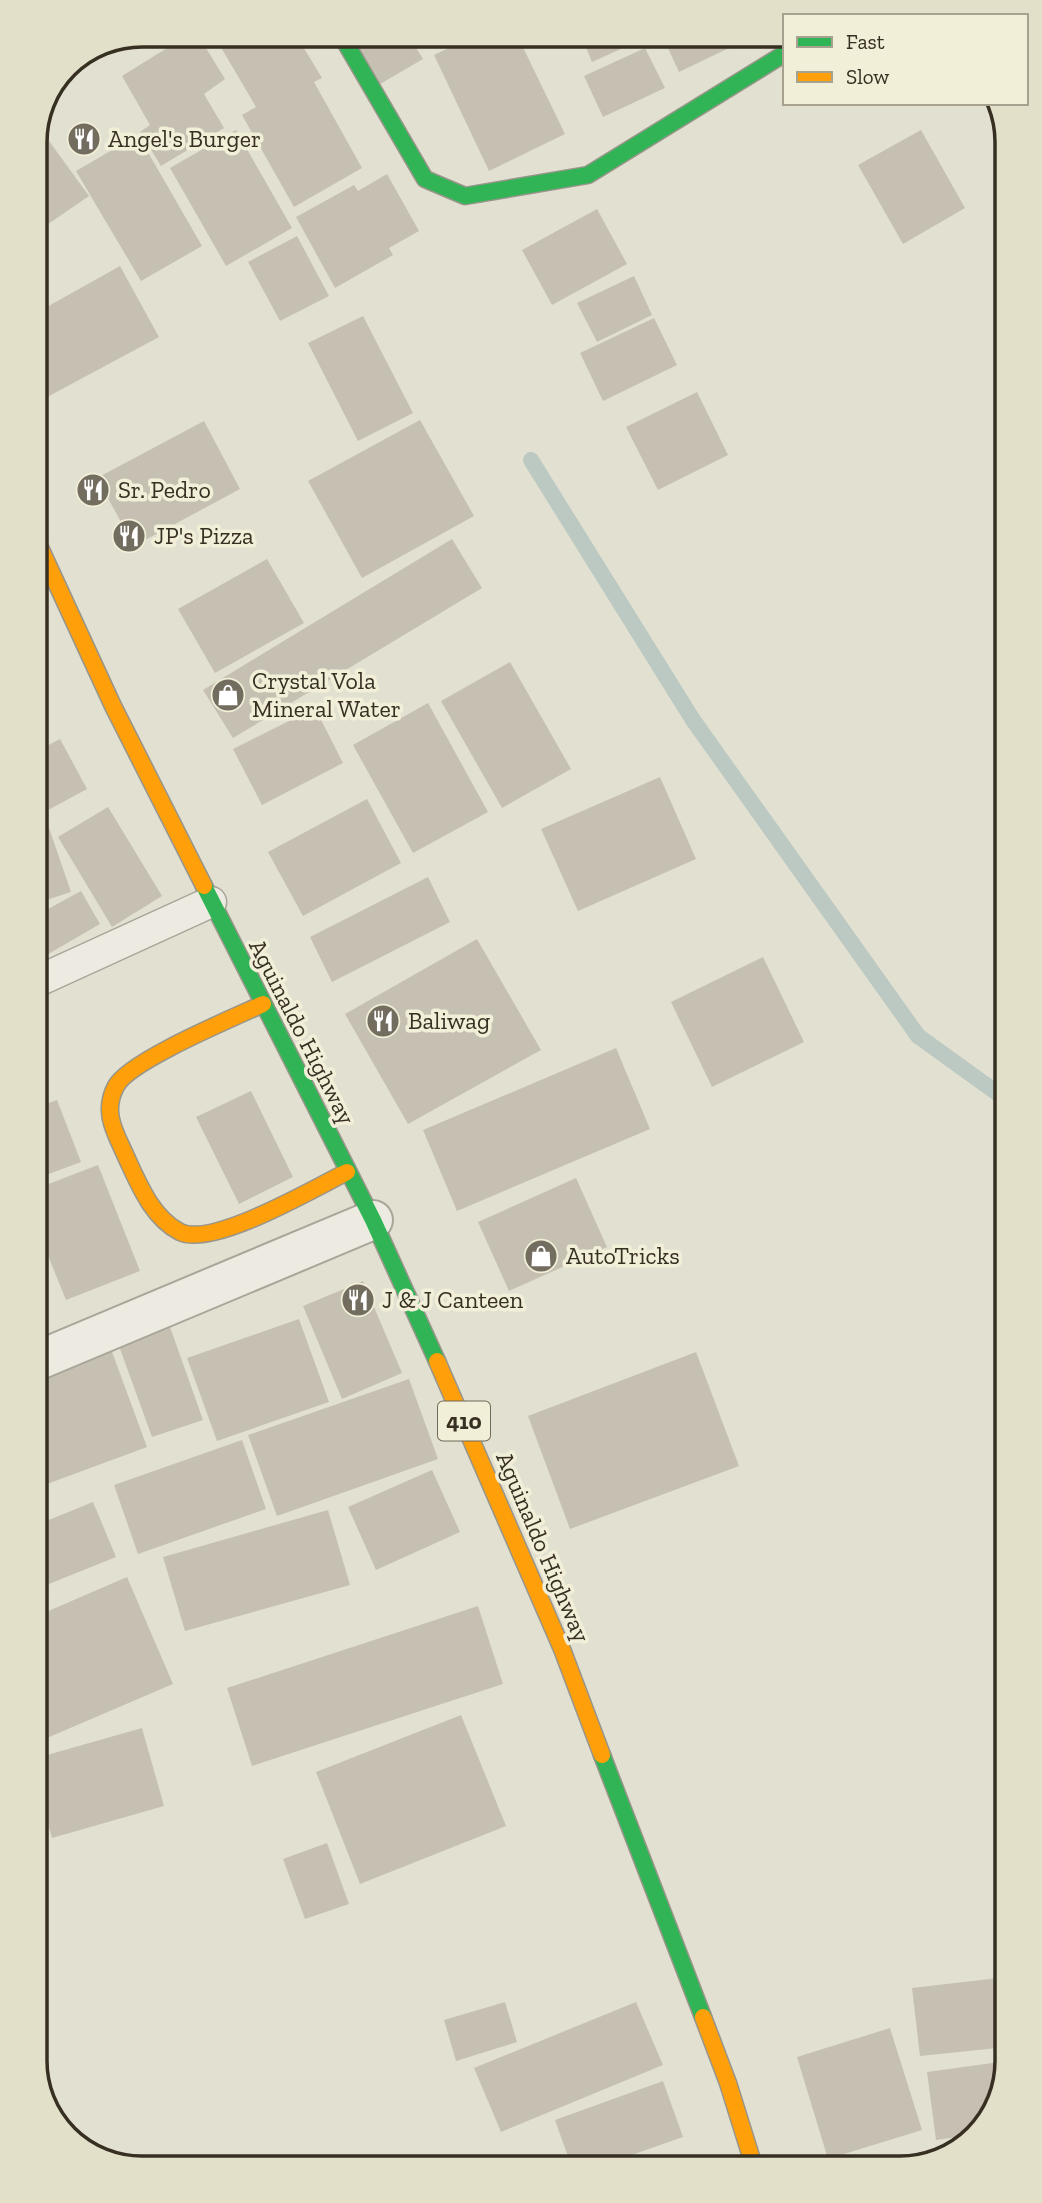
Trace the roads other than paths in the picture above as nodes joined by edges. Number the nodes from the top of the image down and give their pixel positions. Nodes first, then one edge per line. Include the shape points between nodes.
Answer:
1 (348, 47) edge
2 (783, 54) edge
3 (47, 564) edge
4 (59, 630) dead end
5 (113, 706) junction
6 (211, 902) junction
7 (47, 977) edge
8 (263, 1004) junction
9 (347, 1172) junction
10 (373, 1220) junction
11 (47, 1357) edge
12 (750, 2156) edge

1 - 2 main road via 425,179 465,196 588,175
3 - 5 main road, Aguinaldo Highway / 410
4 - 5 main road, Aguinaldo Highway / 410
5 - 6 main road, Aguinaldo Highway / 410
6 - 7 lane
6 - 8 main road, Aguinaldo Highway / 410
8 - 9 main road, Aguinaldo Highway / 410
8 - 9 main road via 136,1065 117,1085 108,1113 140,1188 159,1216 182,1233 208,1235 246,1222
9 - 10 main road, Aguinaldo Highway / 410
10 - 11 street
10 - 12 main road, Aguinaldo Highway / 410 via 562,1649 727,2082

